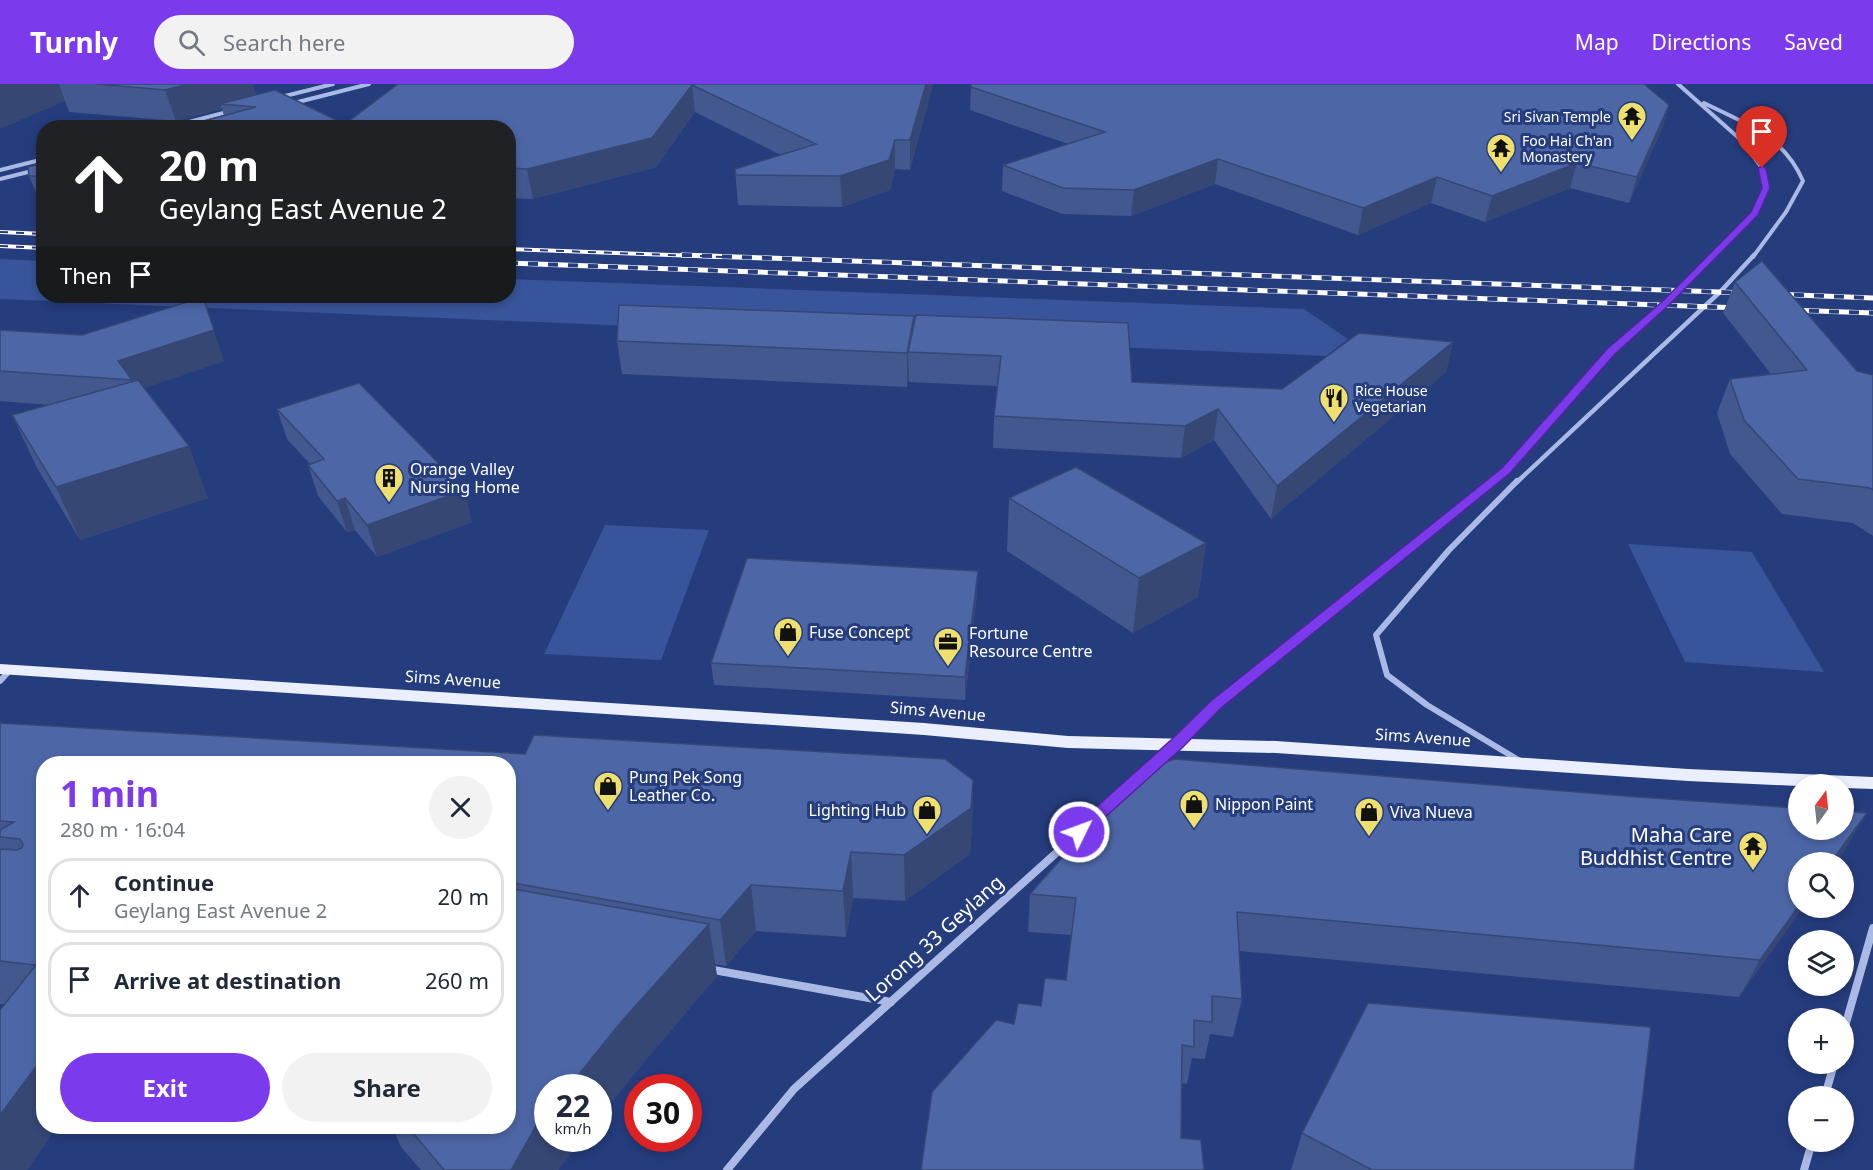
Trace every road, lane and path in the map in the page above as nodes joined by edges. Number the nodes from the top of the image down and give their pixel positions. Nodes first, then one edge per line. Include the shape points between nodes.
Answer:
1 (333, 84) edge
2 (369, 84) edge
3 (1678, 84) edge
4 (1696, 99) junction
5 (270, 100) edge
6 (288, 105) edge
7 (238, 109) edge
8 (196, 120) edge
9 (36, 161) edge
10 (0, 170) edge
11 (36, 170) edge
12 (0, 178) edge
13 (4, 673) edge
14 (1177, 744) junction
15 (1523, 763) junction
16 (1141, 776) edge
17 (1873, 783) edge
18 (1124, 792) edge
19 (1873, 928) edge
20 (694, 966) edge
21 (891, 1002) junction
22 (1850, 1008) edge
23 (1809, 1152) edge
24 (727, 1170) edge
25 (1804, 1170) edge

1 - 5 street
2 - 6 street
3 - 4 street
4 - 14 street via 1741,140 1762,168 1766,188 1755,213 1611,352 1506,470 1216,704
4 - 15 street via 1782,147 1803,181 1789,211 1748,264 1712,301 1652,353 1474,524 1376,635 1387,675 1427,705
7 - 8 street
9 - 10 street
11 - 12 street
13 - 14 main road, Sims Avenue via 924,729 1068,742
14 - 15 main road, Sims Avenue
14 - 16 street
15 - 17 main road, Sims Avenue
18 - 21 street, Lorong 33 Geylang
19 - 22 street
20 - 21 street
21 - 24 street, Lorong 33 Geylang via 794,1089
23 - 25 street

